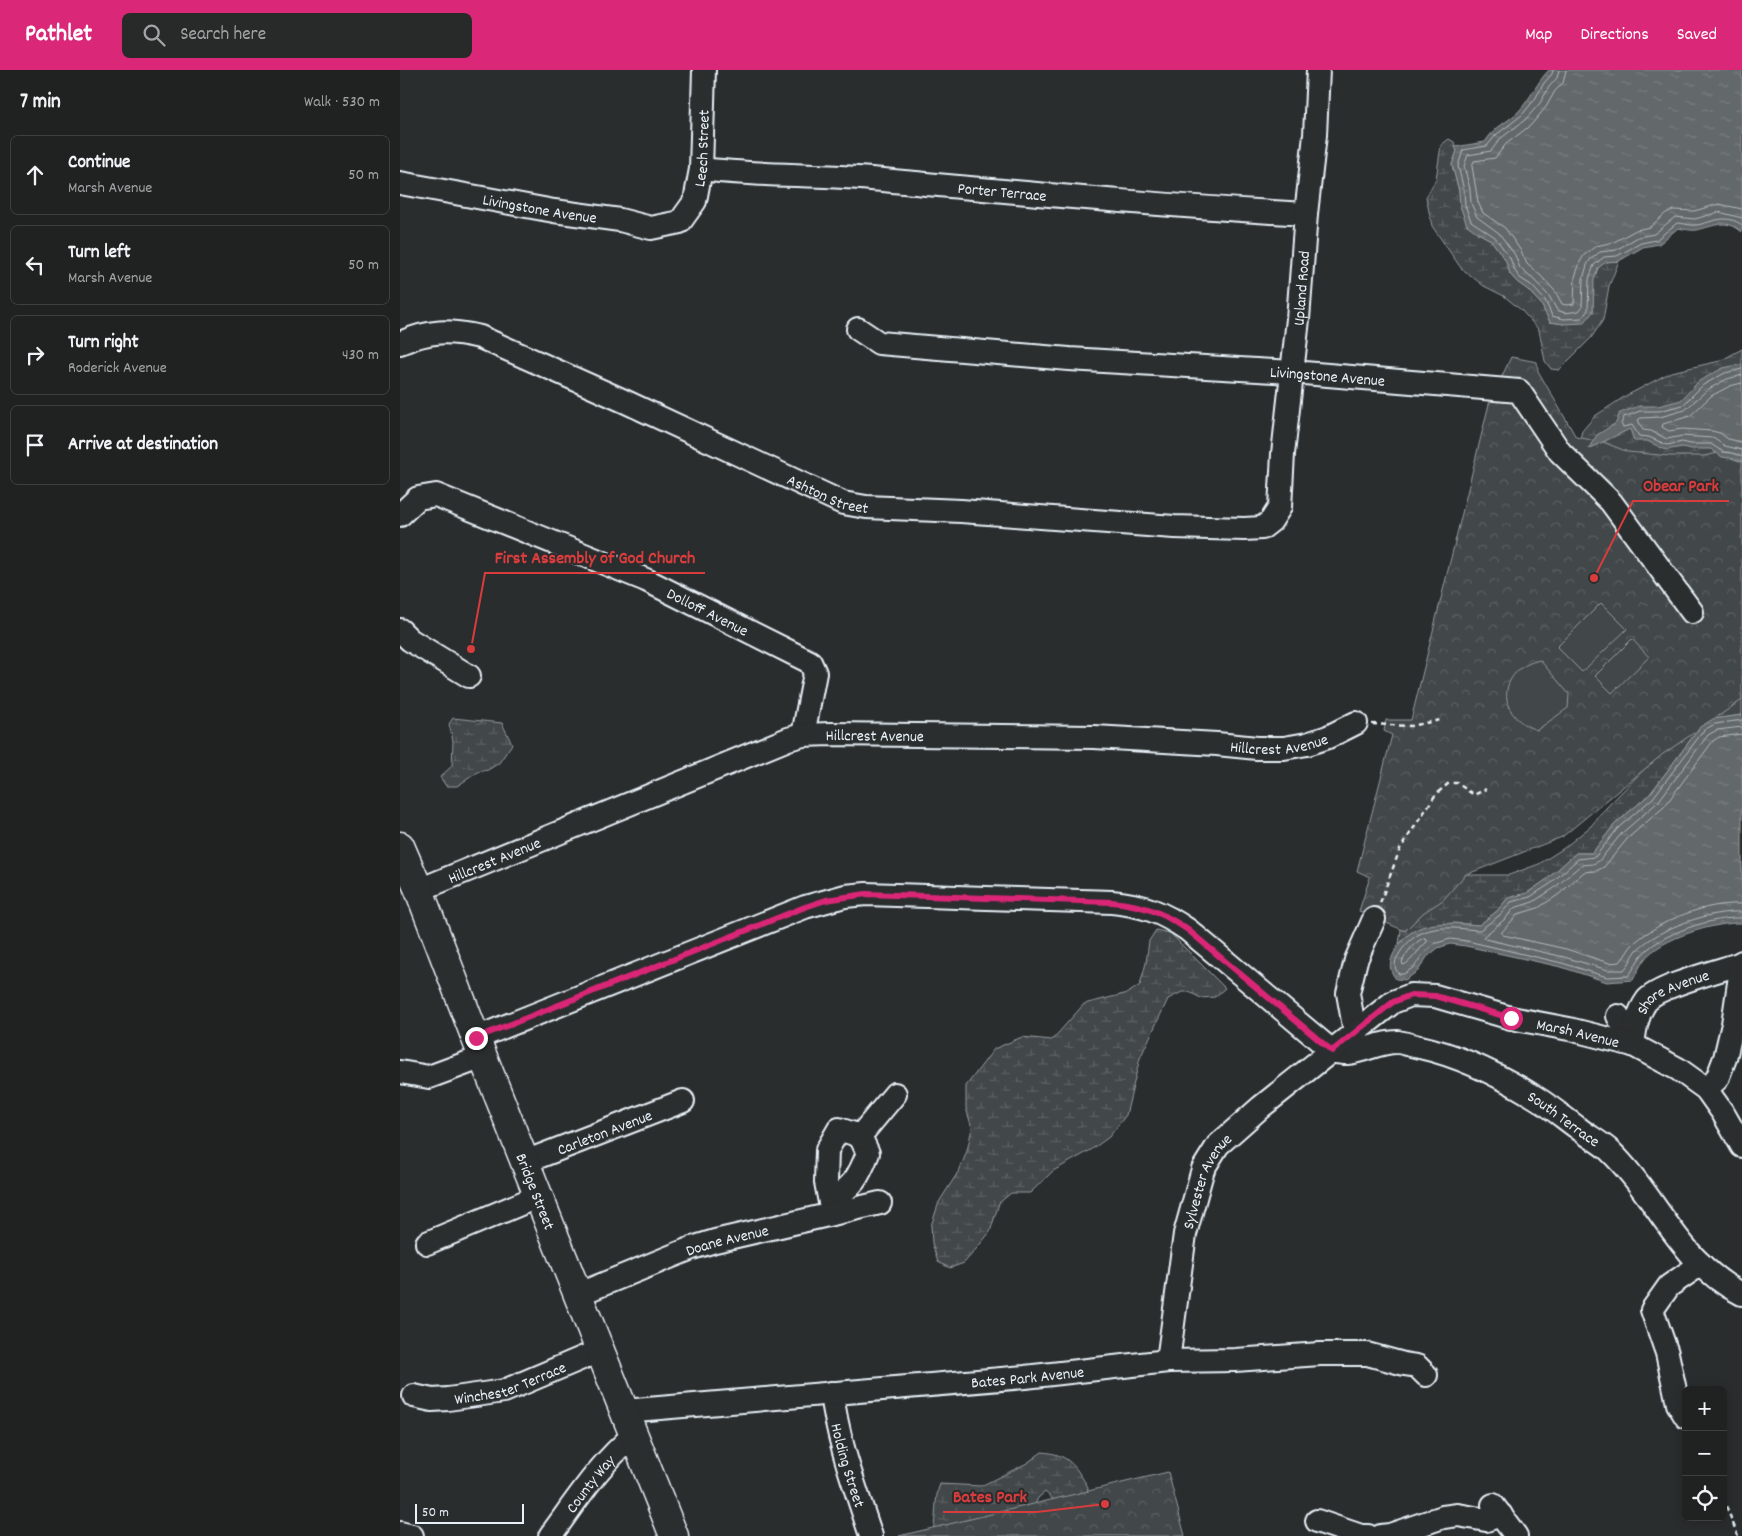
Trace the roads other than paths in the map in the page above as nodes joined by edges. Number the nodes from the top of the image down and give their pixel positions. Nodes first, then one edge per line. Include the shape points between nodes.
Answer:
1 (704, 70) edge
2 (1318, 70) edge
3 (701, 169) junction
4 (400, 183) edge
5 (1306, 214) junction
6 (680, 222) joint
7 (858, 329) dead end
8 (400, 343) edge
9 (1292, 372) junction
10 (1280, 507) joint
11 (400, 515) edge
12 (1692, 612) dead end
13 (400, 630) edge
14 (469, 676) dead end
15 (1356, 723) road end
16 (803, 736) junction
17 (400, 846) edge
18 (419, 890) junction
19 (1374, 919) road end
20 (1742, 962) edge
21 (1618, 1016) dead end
22 (1355, 1032) junction
23 (1633, 1044) junction
24 (479, 1047) junction
25 (1332, 1051) junction
26 (400, 1072) edge
27 (1706, 1089) junction
28 (896, 1094) dead end
29 (683, 1101) dead end
30 (860, 1136) junction
31 (1742, 1146) edge
32 (525, 1162) junction
33 (539, 1196) junction
34 (880, 1203) dead end
35 (831, 1207) junction
36 (427, 1243) dead end
37 (1701, 1264) junction
38 (579, 1294) junction
39 (1742, 1294) edge
40 (601, 1350) junction
41 (1168, 1361) junction
42 (1426, 1375) dead end
43 (832, 1393) junction
44 (414, 1396) dead end
45 (1682, 1410) edge
46 (629, 1423) junction
47 (1317, 1521) dead end
48 (400, 1533) edge
49 (412, 1536) edge
50 (550, 1536) edge
51 (674, 1536) edge
52 (871, 1536) edge
53 (1368, 1536) edge
54 (1381, 1536) edge
55 (1516, 1536) edge

1 - 3 street, Leech Street
2 - 5 street, Upland Road
3 - 5 street, Porter Terrace via 868,179 1176,207
3 - 6 street, Leech Street via 695,201
4 - 6 street, Livingstone Avenue via 651,228
5 - 9 street, Upland Road
7 - 9 street, Livingstone Avenue via 879,343 1069,359
8 - 10 street, Ashton Street via 417,335 436,332 480,337 843,503 866,507 1244,529 1262,528
9 - 10 street, Upland Road
9 - 12 street, Livingstone Avenue via 1519,391 1560,452 1611,502
11 - 16 street, Dolloff Avenue via 418,498 436,495 646,580 810,662 815,673
13 - 14 street via 410,640
15 - 16 street, Hillcrest Avenue via 1308,744 1284,748 1094,737
16 - 18 street, Hillcrest Avenue via 788,739
17 - 18 main road, Bridge Street
18 - 24 main road, Bridge Street
19 - 22 street via 1356,960 1348,993
20 - 23 street, Shore Avenue via 1662,990 1648,999 1637,1016
20 - 27 street via 1725,1058 1717,1079
21 - 23 street, Shore Avenue
22 - 23 street, Marsh Avenue via 1393,1002 1411,995 1435,996 1511,1018
22 - 25 street, Marsh Avenue
23 - 27 street, Marsh Avenue
24 - 25 street via 805,907 839,897 866,894 1112,902 1150,908 1188,930
24 - 26 street via 429,1077
24 - 32 main road, Bridge Street
25 - 37 street, South Terrace via 1340,1054 1355,1052 1398,1042 1440,1052 1490,1072 1529,1094 1608,1150 1637,1182 1685,1249
25 - 41 street, Sylvester Avenue via 1218,1145 1203,1169 1186,1234
27 - 31 street, Marsh Avenue
28 - 30 street
29 - 32 street, Carleton Avenue
30 - 35 street via 868,1153 860,1174
30 - 35 street via 839,1129 827,1150 826,1182
32 - 33 main road, Bridge Street
33 - 36 street
33 - 38 main road, Bridge Street
34 - 35 street, Doane Avenue
35 - 38 street, Doane Avenue via 708,1243
37 - 39 street, South Terrace via 1726,1286
37 - 45 street via 1669,1286 1652,1310
38 - 40 main road, Bridge Street
40 - 44 street, Winchester Terrace via 504,1391 432,1400
40 - 46 main road, Bridge Street
41 - 42 street, Bates Park Avenue via 1367,1354 1417,1366
41 - 43 street, Bates Park Avenue
43 - 46 street, Bates Park Avenue
43 - 52 street, Holding Street via 841,1442
46 - 50 street, County Way via 618,1449 602,1465
46 - 51 main road, Bridge Street
47 - 53 street
48 - 49 street
54 - 55 street via 1443,1516 1486,1520 1497,1510

